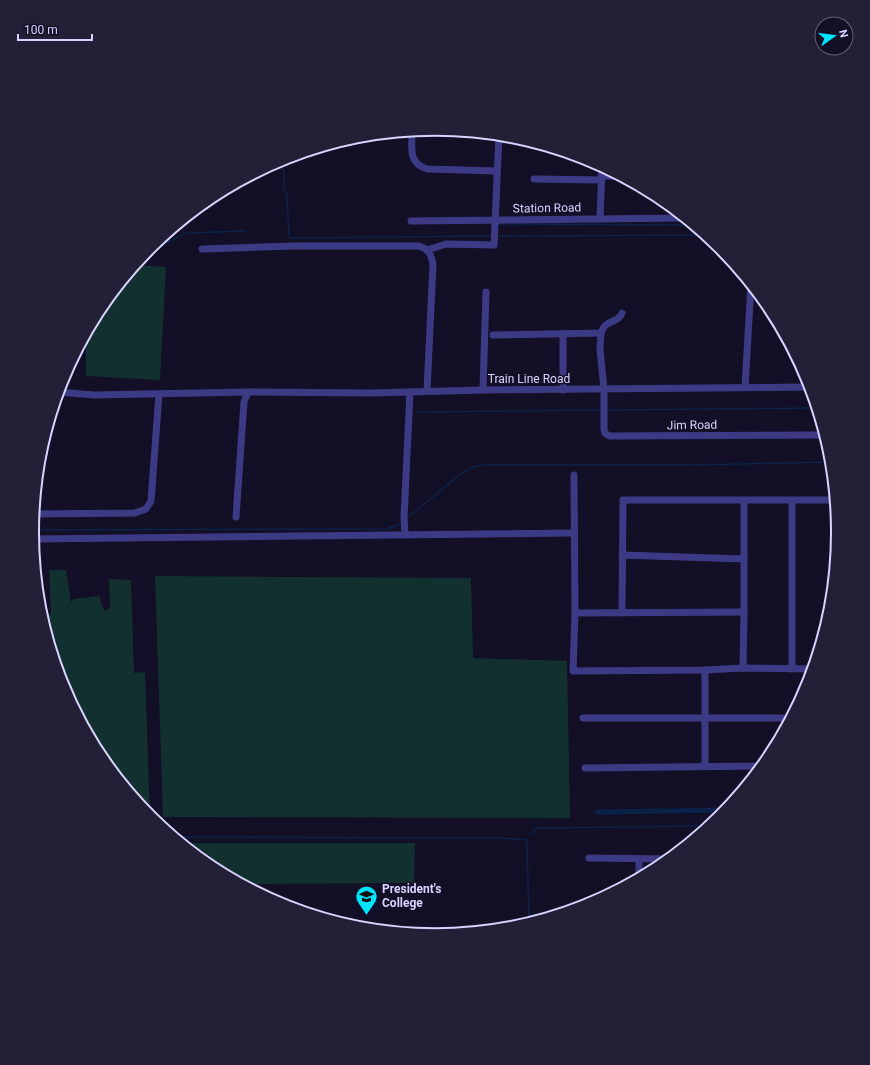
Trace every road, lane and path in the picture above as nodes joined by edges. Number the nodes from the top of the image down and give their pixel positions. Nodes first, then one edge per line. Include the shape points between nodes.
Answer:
1 (412, 137) edge
2 (499, 142) edge
3 (497, 171) junction
4 (601, 173) edge
5 (610, 177) edge
6 (601, 178) junction
7 (534, 179) dead end
8 (600, 218) junction
9 (676, 218) edge
10 (495, 220) junction
11 (411, 221) dead end
12 (202, 249) dead end
13 (427, 250) junction
14 (486, 292) dead end
15 (751, 293) edge
16 (622, 313) dead end
17 (563, 334) junction
18 (601, 334) junction
19 (493, 335) dead end
20 (803, 387) edge
21 (745, 388) junction
22 (483, 390) junction
23 (563, 390) junction
24 (604, 390) junction
25 (427, 391) junction
26 (248, 392) junction
27 (410, 392) junction
28 (65, 393) edge
29 (158, 394) junction
30 (819, 435) edge
31 (574, 475) dead end
32 (744, 500) junction
33 (792, 500) junction
34 (829, 500) edge
35 (40, 514) edge
36 (236, 517) dead end
37 (574, 533) junction
38 (405, 534) junction
39 (39, 539) edge
40 (622, 555) junction
41 (744, 559) junction
42 (744, 612) junction
43 (575, 613) junction
44 (622, 613) junction
45 (743, 668) junction
46 (792, 669) junction
47 (807, 669) edge
48 (705, 670) junction
49 (583, 718) dead end
50 (705, 718) junction
51 (785, 718) edge
52 (705, 766) junction
53 (755, 766) edge
54 (585, 768) dead end
55 (589, 858) dead end
56 (639, 859) junction
57 (659, 859) edge
58 (639, 871) edge

1 - 3 street via 412,154 419,166 427,169
2 - 3 street
3 - 10 street
4 - 6 street
5 - 6 street
6 - 7 street
6 - 8 street
8 - 9 street, Station Road
8 - 10 street, Station Road
10 - 11 street, Station Road
10 - 13 street via 494,245 446,244
12 - 13 street via 418,246
13 - 25 street via 434,264
14 - 22 street
15 - 21 street
16 - 18 street via 618,319 604,327
17 - 18 street
17 - 19 street
17 - 23 street
18 - 24 street, Jim Road
20 - 21 street, Train Line Road
21 - 24 street, Train Line Road
22 - 23 street, Train Line Road
22 - 25 street, Train Line Road
23 - 24 street, Train Line Road
24 - 30 street, Jim Road via 605,433 609,436
25 - 27 street, Train Line Road
26 - 27 street, Train Line Road
26 - 29 street, Train Line Road
26 - 36 street via 244,402
27 - 38 street
28 - 29 street, Train Line Road
29 - 35 street via 151,501 146,510 135,513
31 - 37 street
32 - 33 street
32 - 40 street via 623,500
32 - 41 street
33 - 34 street
33 - 46 street
37 - 38 street
37 - 43 street
38 - 39 street
40 - 41 street
40 - 44 street
41 - 42 street
42 - 44 street
42 - 45 street
43 - 44 street
43 - 48 street via 573,671
45 - 46 street
45 - 48 street
46 - 47 street
48 - 50 street
49 - 50 street
50 - 51 street
50 - 52 street
52 - 53 street
52 - 54 street
55 - 56 street
56 - 57 street
56 - 58 street

